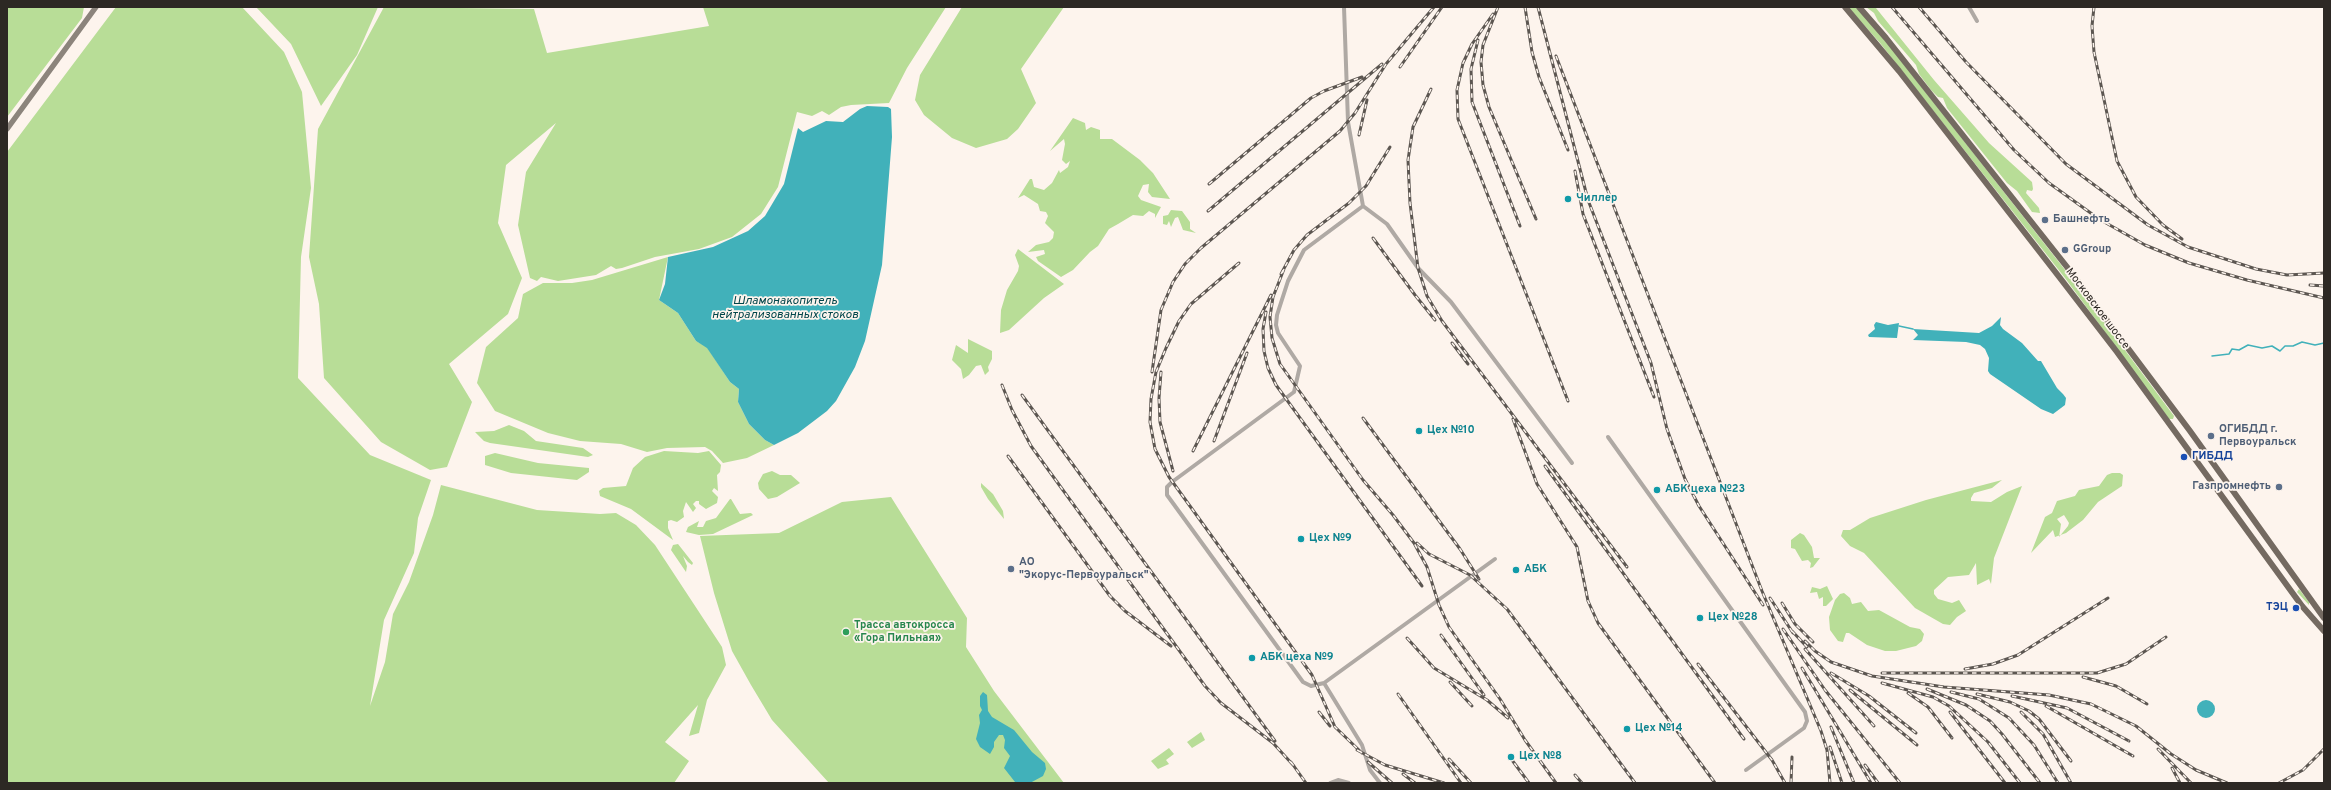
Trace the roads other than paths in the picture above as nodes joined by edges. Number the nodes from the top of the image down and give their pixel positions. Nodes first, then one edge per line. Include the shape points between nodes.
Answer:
1 (96, 7) edge
2 (1344, 7) edge
3 (1845, 7) edge
4 (1859, 7) edge
5 (1969, 7) edge
6 (1977, 21) dead end
7 (7, 130) edge
8 (1363, 206) junction
9 (2181, 421) junction
10 (2172, 427) junction
11 (2187, 428) junction
12 (2178, 436) junction
13 (1608, 437) dead end
14 (1572, 463) dead end
15 (1495, 559) dead end
16 (2298, 582) junction
17 (2289, 588) junction
18 (2324, 618) edge
19 (2324, 631) edge
20 (1324, 683) junction
21 (1746, 770) dead end
22 (1330, 783) edge
23 (1349, 783) edge
24 (1380, 783) edge

1 - 7 street
2 - 8 street via 1348,122
3 - 10 main road, Московское шоссе via 1878,44 1985,180
4 - 9 main road, Московское шоссе via 2067,267
5 - 6 street
8 - 14 street via 1387,224 1418,268 1451,302
8 - 20 street via 1304,250 1286,287 1276,325 1278,333 1300,366 1294,392 1172,482 1166,490 1167,495 1303,682 1310,686
9 - 10 main road
9 - 11 main road, Московское шоссе
10 - 12 main road, Московское шоссе
11 - 12 main road
11 - 16 main road, Московское шоссе
12 - 17 main road, Московское шоссе
13 - 21 street via 1805,712 1807,721 1804,728
15 - 20 street
16 - 17 street
16 - 18 main road, Московское шоссе
17 - 19 main road, Московское шоссе
20 - 24 street via 1362,745 1369,768
22 - 23 street via 1338,780

